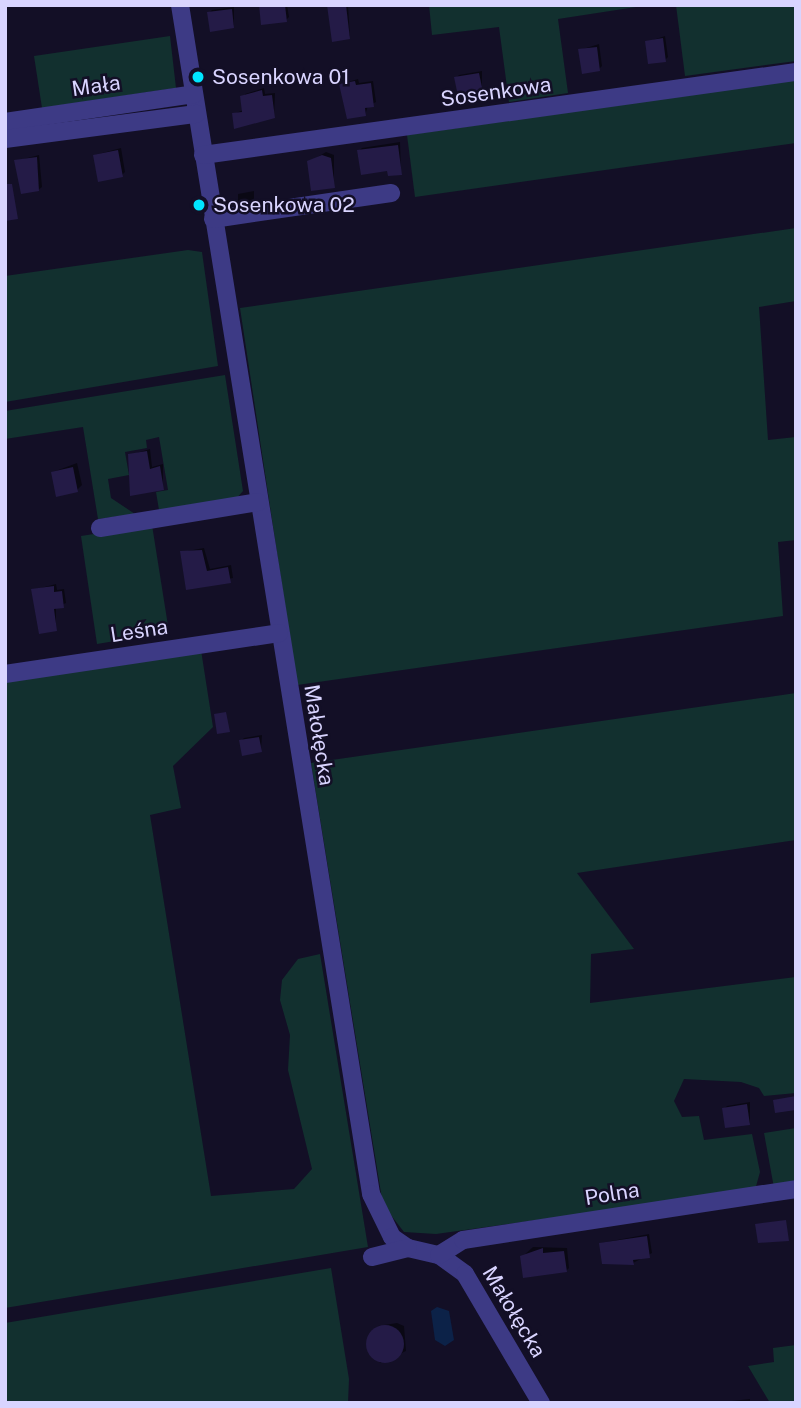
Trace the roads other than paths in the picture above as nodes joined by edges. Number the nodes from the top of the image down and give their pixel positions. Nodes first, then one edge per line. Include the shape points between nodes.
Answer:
1 (180, 5) edge
2 (796, 72) edge
3 (194, 94) junction
4 (196, 114) junction
5 (5, 122) edge
6 (5, 139) edge
7 (203, 155) junction
8 (391, 194) dead end
9 (213, 219) junction
10 (258, 502) junction
11 (100, 528) dead end
12 (279, 633) junction
13 (5, 674) edge
14 (796, 1189) edge
15 (408, 1248) junction
16 (439, 1255) junction
17 (372, 1257) dead end
18 (541, 1403) edge

1 - 3 street, Małołęcka
2 - 7 street, Sosenkowa
3 - 4 street, Małołęcka
3 - 5 street, Mała
4 - 6 street
4 - 7 street, Małołęcka
7 - 9 street, Małołęcka
8 - 9 street
9 - 10 street, Małołęcka
10 - 11 street
10 - 12 street, Małołęcka
12 - 13 street, Leśna
12 - 15 street, Małołęcka via 371,1194 386,1230
14 - 16 street, Polna via 463,1240
15 - 16 street, Małołęcka
15 - 17 street
16 - 18 street, Małołęcka via 465,1274

